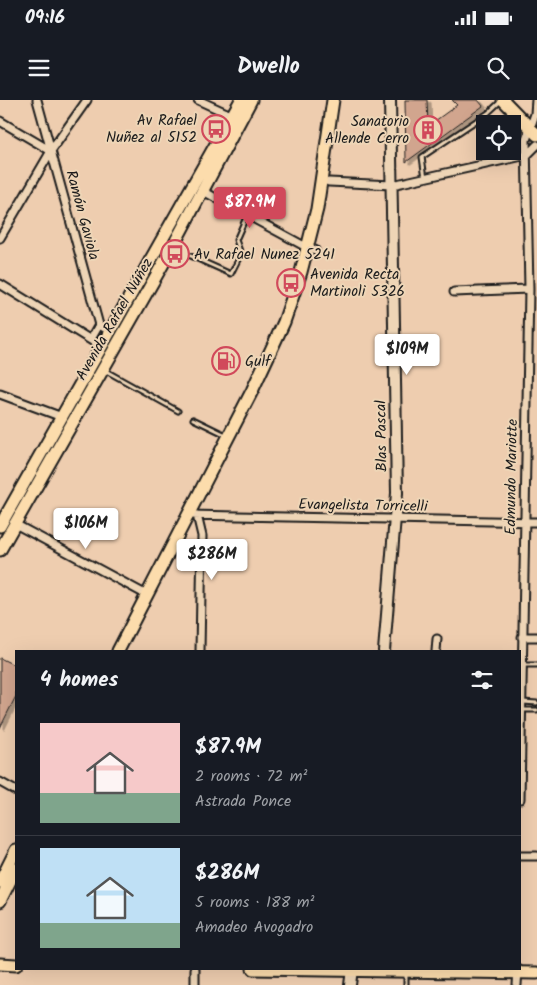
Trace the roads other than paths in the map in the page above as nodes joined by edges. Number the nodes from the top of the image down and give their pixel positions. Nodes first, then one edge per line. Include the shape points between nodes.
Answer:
1 (37, 100) edge
2 (87, 100) edge
3 (198, 100) edge
4 (235, 100) edge
5 (241, 100) edge
6 (251, 100) edge
7 (258, 100) edge
8 (333, 100) edge
9 (340, 100) edge
10 (390, 100) edge
11 (502, 100) edge
12 (536, 100) edge
13 (231, 115) junction
14 (0, 122) edge
15 (534, 132) edge
16 (229, 133) junction
17 (537, 145) edge
18 (51, 151) junction
19 (527, 155) junction
20 (425, 179) junction
21 (329, 182) junction
22 (392, 184) junction
23 (204, 190) junction
24 (247, 214) junction
25 (0, 238) edge
26 (172, 248) junction
27 (311, 249) junction
28 (0, 284) edge
29 (529, 289) junction
30 (454, 292) dead end
31 (99, 325) junction
32 (127, 327) junction
33 (110, 331) junction
34 (91, 339) junction
35 (102, 346) junction
36 (103, 369) junction
37 (0, 394) edge
38 (80, 409) junction
39 (178, 411) dead end
40 (62, 417) junction
41 (193, 419) dead end
42 (229, 437) junction
43 (193, 515) junction
44 (396, 519) junction
45 (524, 522) junction
46 (537, 522) edge
47 (15, 524) junction
48 (0, 526) edge
49 (0, 550) edge
50 (147, 595) junction
51 (522, 637) junction
52 (537, 637) edge
53 (437, 639) dead end
54 (119, 650) edge
55 (126, 650) edge
56 (200, 650) edge
57 (384, 650) edge
58 (436, 650) edge
59 (537, 665) edge
60 (521, 669) edge
61 (521, 693) edge
62 (537, 703) edge
63 (521, 706) junction
64 (537, 710) edge
65 (0, 782) edge
66 (15, 790) edge
67 (15, 852) edge
68 (521, 856) edge
69 (537, 856) edge
70 (15, 871) edge
71 (0, 882) edge
72 (0, 901) edge
73 (0, 964) edge
74 (15, 965) edge
75 (195, 970) edge
76 (352, 970) edge
77 (406, 971) junction
78 (518, 971) edge
79 (537, 973) edge
80 (195, 985) edge
81 (350, 985) edge
82 (406, 985) edge
83 (517, 985) edge

1 - 18 street, Ramón Gaviola
2 - 18 street
3 - 13 street
4 - 13 main road
5 - 13 main road, Avenida Rafael Núñez
6 - 16 main road, Avenida Rafael Núñez
7 - 16 main road
8 - 27 main road
9 - 21 main road
10 - 22 main road, Blas Pascal
11 - 15 main road
11 - 20 lane via 422,158
12 - 15 street, Edmundo Mariotte
13 - 16 main road, Avenida Rafael Núñez
14 - 18 street
15 - 19 street, Edmundo Mariotte via 526,140
16 - 23 main road, Avenida Rafael Núñez
16 - 33 main road, Avenida Rafael Núñez
17 - 19 street
18 - 25 street
18 - 31 street, Ramón Gaviola
19 - 20 street
19 - 29 street, Edmundo Mariotte
20 - 22 street
21 - 22 street
21 - 27 main road
22 - 44 main road, Blas Pascal
23 - 24 street
23 - 26 main road, Avenida Rafael Núñez
24 - 26 lane via 236,240 241,254 231,274
24 - 27 street
26 - 32 main road, Avenida Rafael Núñez
27 - 42 main road via 284,322
27 - 43 main road via 296,306 275,357
28 - 34 street
29 - 30 street
29 - 45 street, Edmundo Mariotte
31 - 33 street
31 - 34 street
32 - 33 main road via 117,332
32 - 36 main road, Avenida Rafael Núñez
33 - 35 main road, Avenida Rafael Núñez
34 - 35 street
35 - 38 main road via 104,355 81,397
35 - 40 main road, Avenida Rafael Núñez
36 - 38 main road, Avenida Rafael Núñez
36 - 39 lane
37 - 40 street
38 - 47 main road, Avenida Rafael Núñez
40 - 48 main road, Avenida Rafael Núñez
41 - 42 lane
42 - 43 main road
43 - 44 street, Evangelista Torricelli
43 - 50 main road
43 - 55 main road
43 - 56 street via 202,536
44 - 45 street, Evangelista Torricelli
44 - 57 main road, Blas Pascal
45 - 46 street, Evangelista Torricelli
45 - 51 street, Edmundo Mariotte
47 - 49 main road, Avenida Rafael Núñez
47 - 50 street
50 - 54 main road
51 - 52 street
51 - 60 street, Edmundo Mariotte
53 - 58 street
59 - 60 lane
60 - 61 street, Edmundo Mariotte
61 - 63 street, Edmundo Mariotte
62 - 63 lane
63 - 64 lane
65 - 66 street
67 - 71 main road
68 - 69 street
70 - 72 main road
73 - 74 main road
75 - 80 street
76 - 77 main road
76 - 81 main road
77 - 78 main road
77 - 82 lane
78 - 79 main road
78 - 83 street

